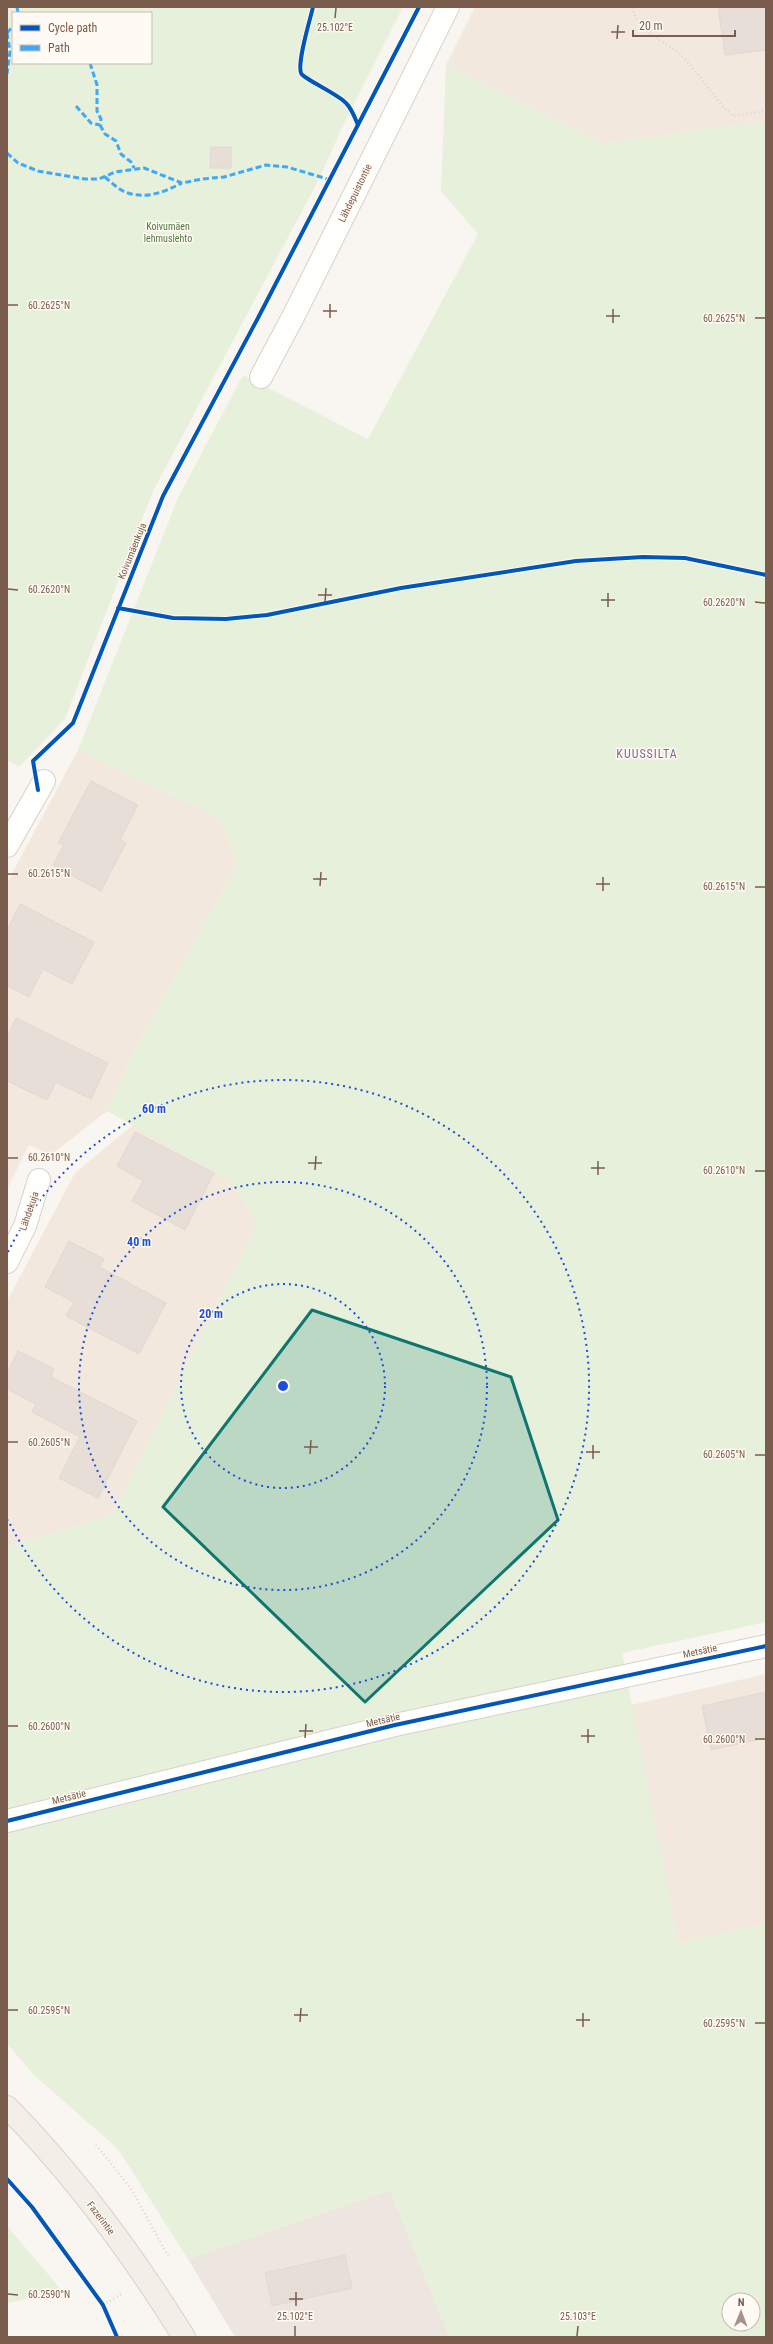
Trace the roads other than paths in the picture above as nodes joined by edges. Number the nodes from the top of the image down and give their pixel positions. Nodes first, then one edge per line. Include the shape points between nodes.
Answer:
1 (448, 7) edge
2 (261, 377) dead end
3 (44, 781) dead end
4 (7, 846) edge
5 (39, 1180) dead end
6 (7, 1262) edge
7 (766, 1646) edge
8 (7, 1821) edge
9 (7, 2107) edge
10 (184, 2337) edge

1 - 2 street, Lähdepuistontie
3 - 4 street
5 - 6 street, Lähdekuja via 25,1226
7 - 8 street, Metsätie via 395,1725
9 - 10 main road, Fazerintie via 74,2182 147,2277

